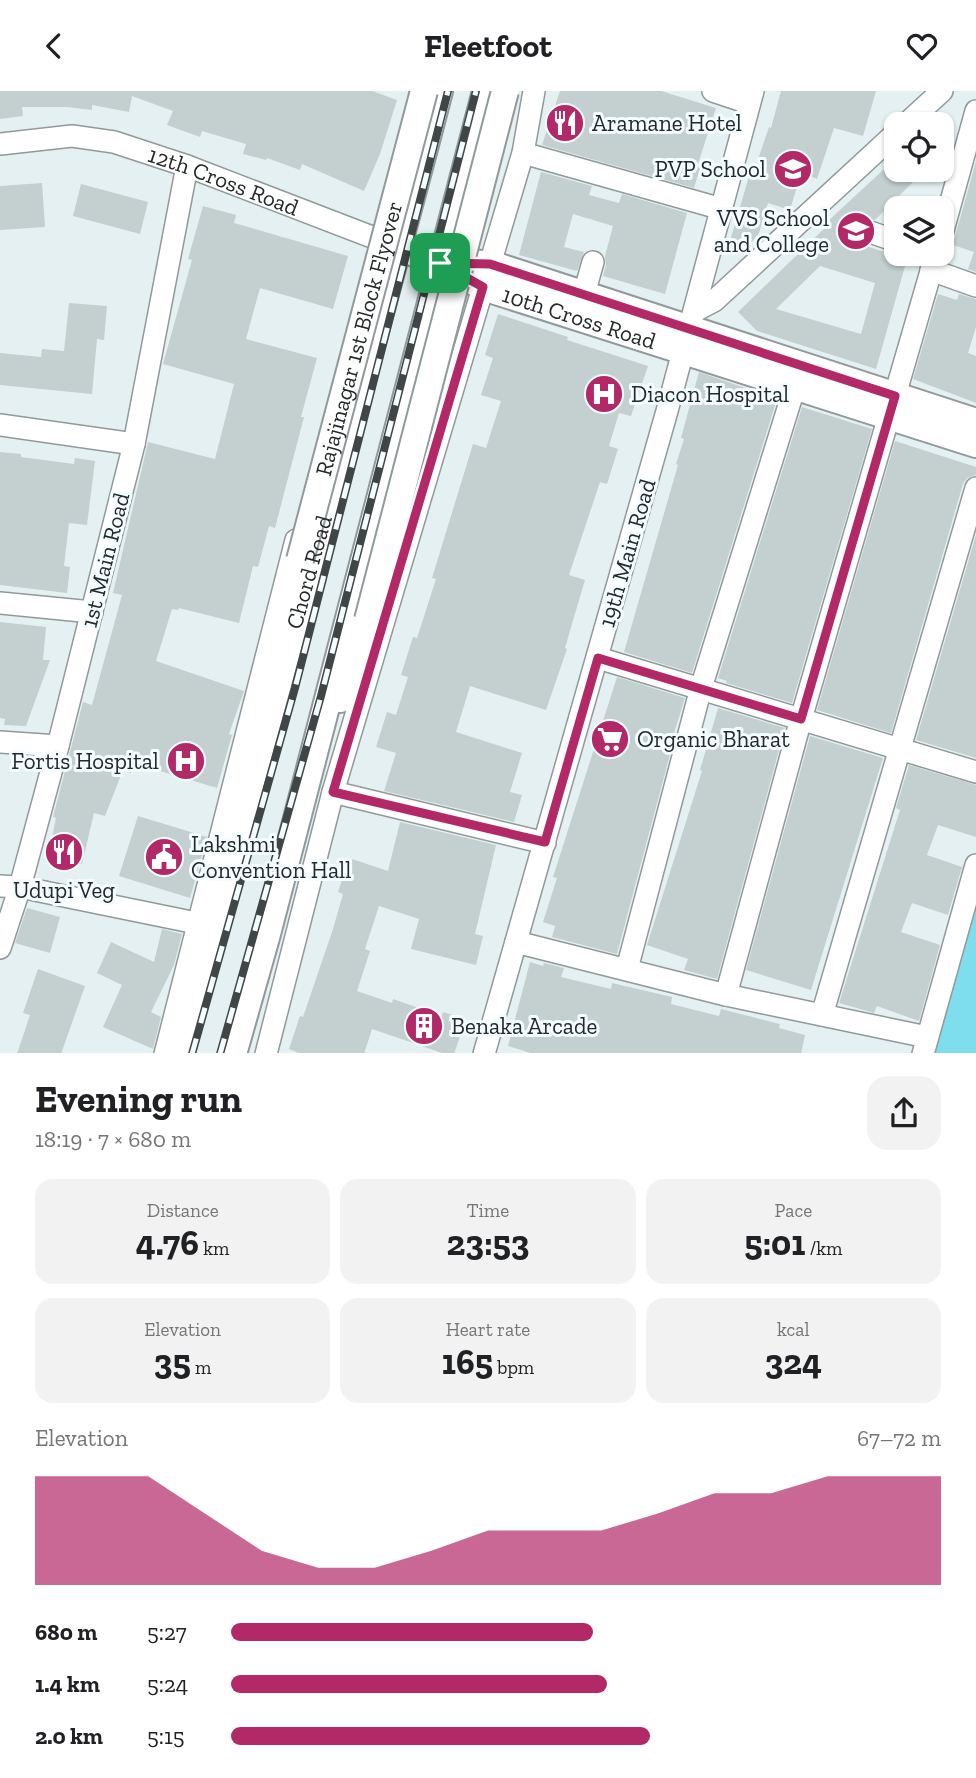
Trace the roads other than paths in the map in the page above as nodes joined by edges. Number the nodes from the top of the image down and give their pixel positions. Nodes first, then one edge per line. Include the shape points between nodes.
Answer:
1 (414, 91) edge
2 (424, 91) edge
3 (439, 91) edge
4 (486, 91) edge
5 (505, 91) edge
6 (534, 91) edge
7 (713, 91) edge
8 (942, 91) edge
9 (751, 97) edge
10 (976, 111) edge
11 (919, 112) edge
12 (0, 144) edge
13 (884, 144) edge
14 (523, 153) junction
15 (969, 163) edge
16 (187, 166) junction
17 (954, 202) edge
18 (722, 209) junction
19 (870, 232) dead end
20 (884, 237) edge
21 (387, 242) junction
22 (593, 262) dead end
23 (440, 263) junction
24 (932, 266) edge
25 (946, 266) edge
26 (487, 275) junction
27 (976, 286) edge
28 (584, 295) junction
29 (689, 330) junction
30 (795, 386) junction
31 (891, 405) junction
32 (976, 422) edge
33 (0, 425) edge
34 (976, 443) edge
35 (134, 444) junction
36 (976, 488) edge
37 (0, 603) edge
38 (92, 611) junction
39 (598, 658) junction
40 (284, 669) junction
41 (701, 688) junction
42 (801, 719) junction
43 (321, 726) junction
44 (0, 743) edge
45 (58, 746) junction
46 (898, 748) junction
47 (976, 772) edge
48 (333, 792) junction
49 (545, 842) junction
50 (976, 865) edge
51 (10, 887) edge
52 (204, 925) junction
53 (516, 942) junction
54 (0, 948) edge
55 (627, 968) junction
56 (726, 995) junction
57 (822, 1014) junction
58 (925, 1045) edge
59 (165, 1053) edge
60 (180, 1053) edge
61 (233, 1053) edge
62 (266, 1053) edge
63 (484, 1053) edge

1 - 21 street
2 - 40 main road, Rajajinagar 1st Block Flyover, bridge via 282,632 279,652
3 - 21 main road, Chord Road
4 - 23 main road
5 - 43 main road, bridge via 368,620 352,675
6 - 14 street
7 - 9 street
8 - 11 street
9 - 18 street, 19th Main Road
10 - 15 street
12 - 16 street, 12th Cross Road via 82,138 114,142
13 - 29 street
14 - 18 street
14 - 26 street
15 - 17 street
16 - 21 street, 12th Cross Road
16 - 35 street, 1st Main Road
18 - 29 street, 19th Main Road
19 - 20 street
21 - 23 main road, 12th Cross Road
21 - 40 main road, Chord Road
21 - 52 street
22 - 28 street
23 - 26 main road, 10th Cross Road
23 - 43 main road
24 - 31 street
25 - 27 street
26 - 28 main road, 10th Cross Road
26 - 29 main road, 10th Cross Road
26 - 48 street
28 - 29 main road, 10th Cross Road
29 - 30 main road, 10th Cross Road
29 - 31 main road, 10th Cross Road
29 - 39 street, 19th Main Road
30 - 31 main road, 10th Cross Road
30 - 41 street
31 - 32 main road, 10th Cross Road
31 - 34 main road, 10th Cross Road
31 - 42 street
33 - 35 street
35 - 38 street, 1st Main Road
36 - 46 street
37 - 38 street
38 - 45 street, 1st Main Road
39 - 41 street
39 - 49 street, 19th Main Road
40 - 52 main road, Chord Road
41 - 42 street
41 - 55 street
42 - 46 street
42 - 56 street
43 - 61 main road
44 - 45 street
45 - 51 street, 1st Main Road
46 - 47 street
46 - 57 street
48 - 49 street
48 - 62 street
49 - 53 street, 19th Main Road
50 - 58 street
51 - 52 street
51 - 54 street, 1st Main Road
52 - 59 street
52 - 60 main road, Chord Road
53 - 55 street
53 - 63 street, 19th Main Road
55 - 56 street
56 - 57 street
57 - 58 street

